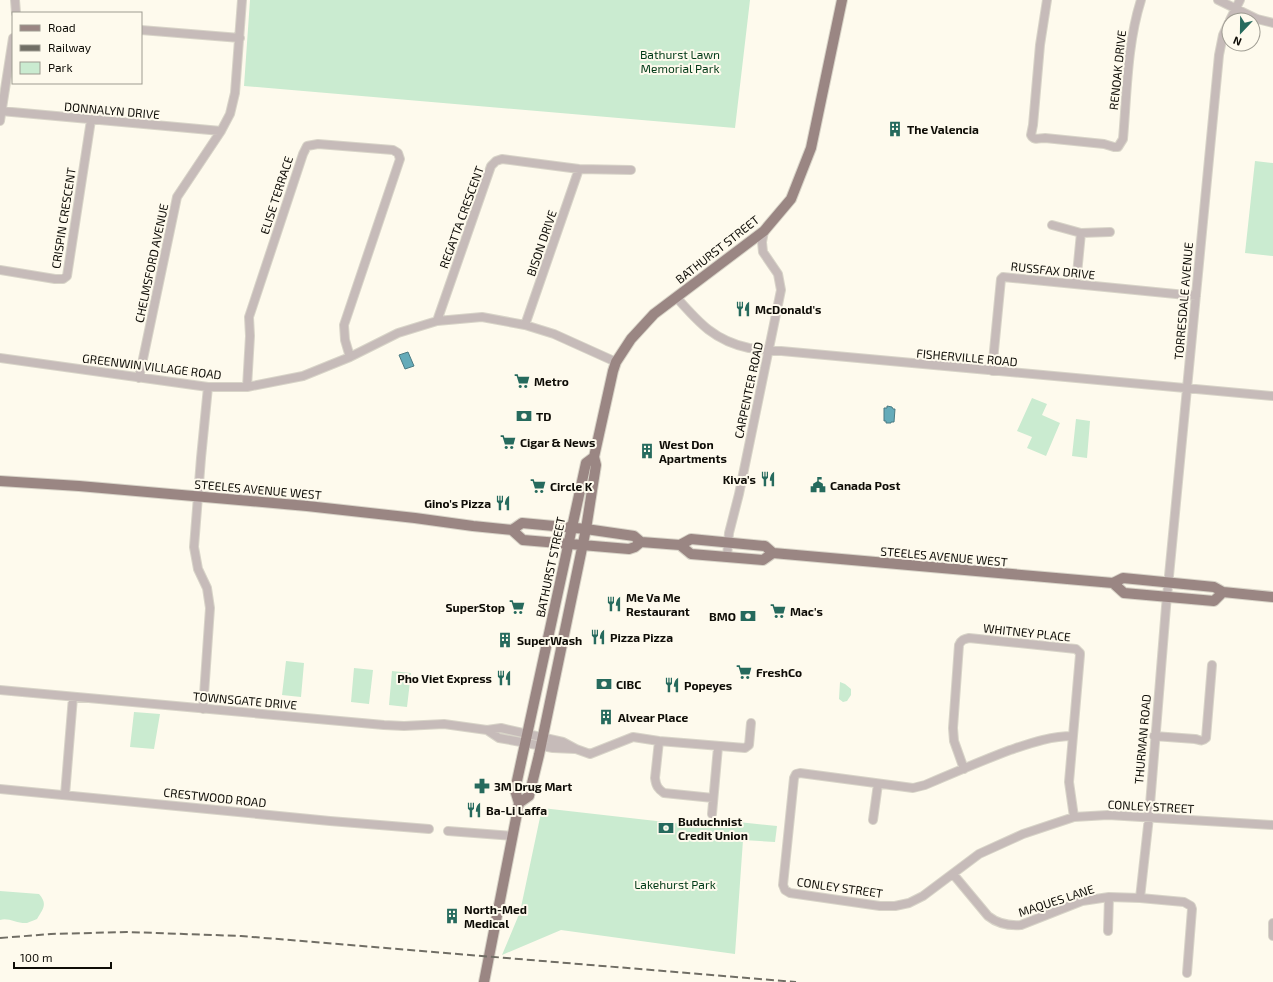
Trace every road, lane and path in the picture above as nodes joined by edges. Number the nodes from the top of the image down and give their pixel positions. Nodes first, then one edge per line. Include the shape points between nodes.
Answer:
1 (15, 0) edge
2 (242, 0) edge
3 (842, 0) edge
4 (1047, 0) edge
5 (1141, 0) edge
6 (1218, 0) edge
7 (1240, 0) edge
8 (1235, 9) junction
9 (16, 12) edge
10 (1234, 12) edge
11 (1273, 23) edge
12 (142, 30) edge
13 (240, 38) junction
14 (12, 44) edge
15 (1221, 47) edge
16 (1, 112) junction
17 (91, 120) junction
18 (0, 122) edge
19 (221, 131) junction
20 (579, 169) junction
21 (632, 170) dead end
22 (1052, 225) dead end
23 (764, 231) junction
24 (1110, 232) dead end
25 (1081, 233) junction
26 (0, 270) edge
27 (1076, 284) junction
28 (1196, 296) junction
29 (677, 298) junction
30 (437, 321) junction
31 (525, 325) junction
32 (769, 350) junction
33 (350, 357) junction
34 (0, 358) edge
35 (616, 362) junction
36 (992, 371) junction
37 (139, 378) junction
38 (208, 387) junction
39 (247, 387) junction
40 (1187, 388) junction
41 (1273, 396) edge
42 (594, 457) junction
43 (2, 482) edge
44 (198, 496) junction
45 (572, 528) junction
46 (586, 529) junction
47 (512, 530) junction
48 (641, 542) junction
49 (569, 544) junction
50 (727, 544) junction
51 (582, 545) junction
52 (680, 545) junction
53 (773, 553) junction
54 (727, 557) junction
55 (1113, 583) junction
56 (1168, 583) junction
57 (1224, 592) junction
58 (1273, 597) edge
59 (1167, 598) junction
60 (1212, 665) dead end
61 (0, 690) edge
62 (73, 697) junction
63 (203, 709) junction
64 (751, 723) dead end
65 (1073, 736) junction
66 (1154, 736) junction
67 (526, 738) junction
68 (542, 741) junction
69 (659, 741) junction
70 (718, 747) junction
71 (964, 769) junction
72 (878, 784) junction
73 (0, 789) edge
74 (65, 795) junction
75 (713, 798) junction
76 (519, 803) junction
77 (712, 814) dead end
78 (1074, 817) junction
79 (1148, 817) junction
80 (873, 820) dead end
81 (1273, 825) edge
82 (429, 829) dead end
83 (448, 831) dead end
84 (513, 836) junction
85 (953, 874) junction
86 (1109, 897) junction
87 (1140, 898) junction
88 (1273, 923) edge
89 (1108, 931) dead end
90 (1273, 936) edge
91 (1187, 974) dead end
92 (484, 982) edge

1 - 9 street
2 - 13 street, CHELMSFORD AVENUE
3 - 23 main road, BATHURST STREET via 811,148 791,199
4 - 5 street, RENOAK DRIVE via 1040,39 1031,135 1036,140 1042,138 1114,147 1118,147 1123,139 1130,50
6 - 8 street
7 - 8 street, TORRESDALE AVENUE
8 - 10 street, TORRESDALE AVENUE
8 - 11 street
12 - 13 street
13 - 19 street, CHELMSFORD AVENUE via 235,93 230,114
14 - 16 street
15 - 28 street, TORRESDALE AVENUE
16 - 17 street, DONNALYN DRIVE
16 - 18 street
17 - 19 street, DONNALYN DRIVE
17 - 26 street, CRISPIN CRESCENT via 67,276 55,279
19 - 37 street, CHELMSFORD AVENUE via 177,197
20 - 21 street, REGATTA CRESCENT
20 - 30 street, REGATTA CRESCENT via 502,159 491,166
20 - 31 street, BISON DRIVE
22 - 25 street
23 - 29 main road, BATHURST STREET
23 - 32 street, CARPENTER ROAD via 762,252 778,274 781,290
24 - 25 street
25 - 27 street
27 - 28 street, RUSSFAX DRIVE
27 - 36 street, RUSSFAX DRIVE via 1002,278
28 - 40 street, TORRESDALE AVENUE
29 - 32 street, FISHERVILLE ROAD via 704,327 721,339 739,346
29 - 35 main road, BATHURST STREET via 654,314 631,338
30 - 31 street, GREENWIN VILLAGE ROAD via 482,318
30 - 33 street, GREENWIN VILLAGE ROAD via 398,333
31 - 35 street, GREENWIN VILLAGE ROAD via 554,334
32 - 36 street, FISHERVILLE ROAD
32 - 50 street, CARPENTER ROAD
33 - 39 street, GREENWIN VILLAGE ROAD via 303,376
33 - 39 street, ELISE TERRACE via 344,325 400,159 398,153 393,150 318,144 307,146 303,154 254,302 250,317
34 - 37 street, GREENWIN VILLAGE ROAD
35 - 42 main road, BATHURST STREET
36 - 40 street, FISHERVILLE ROAD
37 - 38 street, GREENWIN VILLAGE ROAD
38 - 39 street, GREENWIN VILLAGE ROAD
38 - 44 street
40 - 41 street, FISHERVILLE ROAD
40 - 56 street, TORRESDALE AVENUE
42 - 45 main road, BATHURST STREET via 586,463
42 - 46 main road, BATHURST STREET via 596,465
43 - 44 main road, STEELES AVENUE WEST
44 - 47 main road, STEELES AVENUE WEST
44 - 63 street via 194,536 195,557 207,588 210,608
45 - 46 main road, STEELES AVENUE WEST
45 - 47 main road, STEELES AVENUE WEST via 522,523
45 - 49 main road, BATHURST STREET
46 - 48 main road, STEELES AVENUE WEST via 634,536
46 - 51 main road, BATHURST STREET
47 - 49 main road, STEELES AVENUE WEST via 523,540
48 - 51 main road, STEELES AVENUE WEST via 629,549
48 - 52 main road, STEELES AVENUE WEST
49 - 51 main road, STEELES AVENUE WEST
49 - 67 main road, BATHURST STREET
50 - 52 main road, STEELES AVENUE WEST via 691,539
50 - 53 main road, STEELES AVENUE WEST via 765,546
50 - 54 street, CARPENTER ROAD
51 - 68 main road, BATHURST STREET
52 - 54 main road, STEELES AVENUE WEST via 691,554
53 - 54 main road, STEELES AVENUE WEST via 763,560
53 - 55 main road, STEELES AVENUE WEST
55 - 56 main road, STEELES AVENUE WEST via 1123,578
55 - 59 main road, STEELES AVENUE WEST via 1124,593
56 - 57 main road, STEELES AVENUE WEST via 1214,587
56 - 59 street, THURMAN ROAD
57 - 58 main road, STEELES AVENUE WEST
57 - 59 main road, STEELES AVENUE WEST via 1214,601
59 - 66 street, THURMAN ROAD
60 - 66 street via 1206,738 1200,741
61 - 62 street, TOWNSGATE DRIVE
62 - 63 street, TOWNSGATE DRIVE
62 - 74 street
63 - 67 street, TOWNSGATE DRIVE via 384,725 444,724 487,730 499,738
64 - 70 street, TOWNSGATE DRIVE via 748,747
65 - 71 street, CONLEY STREET via 1050,737
65 - 71 street, WHITNEY PLACE via 1080,655 1078,651 964,639 959,645 953,728 954,741
65 - 78 street, WHITNEY PLACE via 1069,782
66 - 79 street, THURMAN ROAD
67 - 68 street, TOWNSGATE DRIVE
67 - 76 main road, BATHURST STREET via 515,790
68 - 69 street, TOWNSGATE DRIVE via 563,742 590,754 633,737
68 - 76 main road, BATHURST STREET via 529,796
69 - 70 street, TOWNSGATE DRIVE
69 - 75 street via 655,778 659,789 664,793
70 - 75 street
71 - 72 street, CONLEY STREET via 914,788
72 - 80 street
72 - 85 street, CONLEY STREET via 800,773 795,776 783,885 785,890 790,893 895,906 923,896
73 - 74 street, CRESTWOOD ROAD
74 - 82 street, CRESTWOOD ROAD
75 - 77 street
76 - 84 main road, BATHURST STREET
78 - 79 street, CONLEY STREET
78 - 85 street, CONLEY STREET via 994,846
79 - 81 street, CONLEY STREET
79 - 87 street, THURMAN ROAD
83 - 84 street
84 - 92 main road, BATHURST STREET
85 - 86 street, MAQUES LANE via 988,916 995,922 1012,926 1021,925 1082,901
86 - 87 street, MAQUES LANE
86 - 89 street
87 - 91 street, MAQUES LANE via 1184,902 1191,906
88 - 90 street

